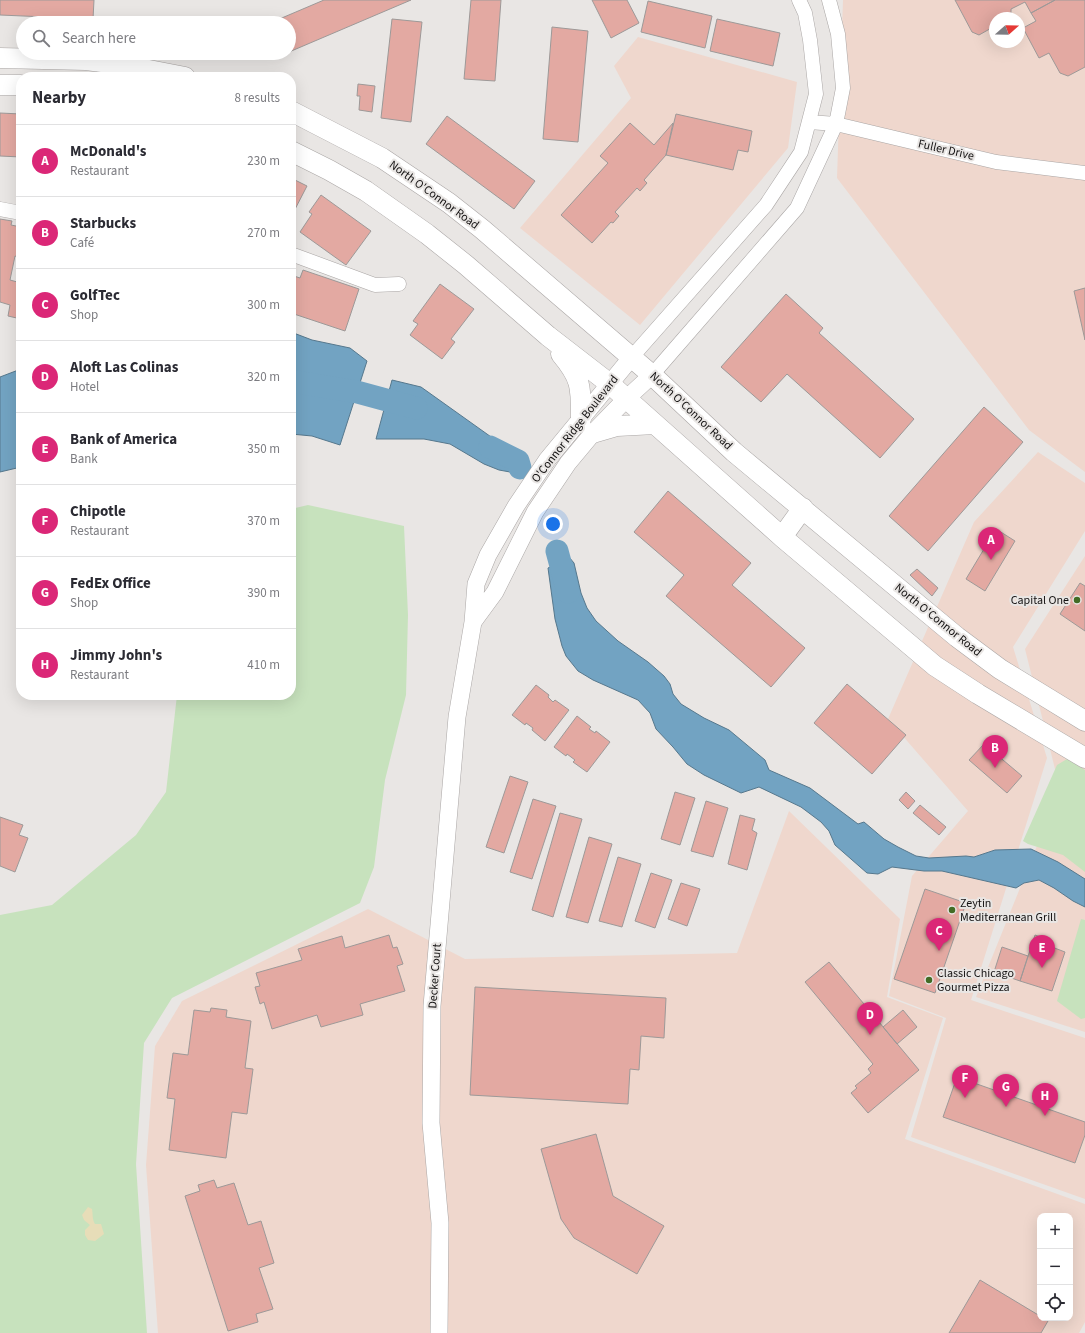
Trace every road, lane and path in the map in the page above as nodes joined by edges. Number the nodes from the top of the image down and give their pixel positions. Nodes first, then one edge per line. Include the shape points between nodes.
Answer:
1 (799, 0) edge
2 (829, 0) edge
3 (0, 58) edge
4 (16, 58) edge
5 (86, 60) edge
6 (159, 72) edge
7 (0, 85) edge
8 (16, 85) edge
9 (296, 114) edge
10 (809, 122) junction
11 (836, 124) junction
12 (296, 154) edge
13 (1085, 173) edge
14 (0, 209) edge
15 (16, 212) edge
16 (296, 256) edge
17 (399, 284) dead end
18 (548, 336) junction
19 (632, 358) junction
20 (652, 375) junction
21 (610, 384) junction
22 (626, 399) junction
23 (655, 424) junction
24 (587, 426) junction
25 (804, 508) junction
26 (782, 536) junction
27 (473, 622) junction
28 (1085, 721) edge
29 (1085, 758) edge
30 (438, 1333) edge

1 - 10 street, O'Connor Ridge Boulevard via 805,13 810,40 816,94
2 - 11 street, O'Connor Ridge Boulevard via 838,34 843,88
3 - 4 main road
5 - 6 main road
7 - 8 main road
9 - 19 main road, North O'Connor Road via 382,158 449,203
10 - 11 street, Fuller Drive
10 - 19 street, O'Connor Ridge Boulevard via 801,152 766,205
11 - 13 street, Fuller Drive via 996,162
11 - 20 street, O'Connor Ridge Boulevard via 797,208
12 - 18 main road via 366,191 428,234
14 - 15 street
16 - 17 street via 375,285
18 - 21 main road
18 - 24 main road via 578,377
19 - 20 main road, North O'Connor Road
19 - 21 street, O'Connor Ridge Boulevard
20 - 22 street, O'Connor Ridge Boulevard
20 - 25 main road, North O'Connor Road via 734,452
21 - 22 main road
21 - 24 street, O'Connor Ridge Boulevard
22 - 23 main road
22 - 24 street, O'Connor Ridge Boulevard
23 - 24 main road
23 - 26 main road
24 - 27 street, O'Connor Ridge Boulevard via 568,462 535,512 495,592
24 - 27 street, O'Connor Ridge Boulevard via 547,460 516,506 488,555 476,584
25 - 26 main road
25 - 28 main road, North O'Connor Road via 1000,669
26 - 29 main road via 935,666
27 - 30 street, Decker Court via 457,717 432,1006 431,1123 440,1223

